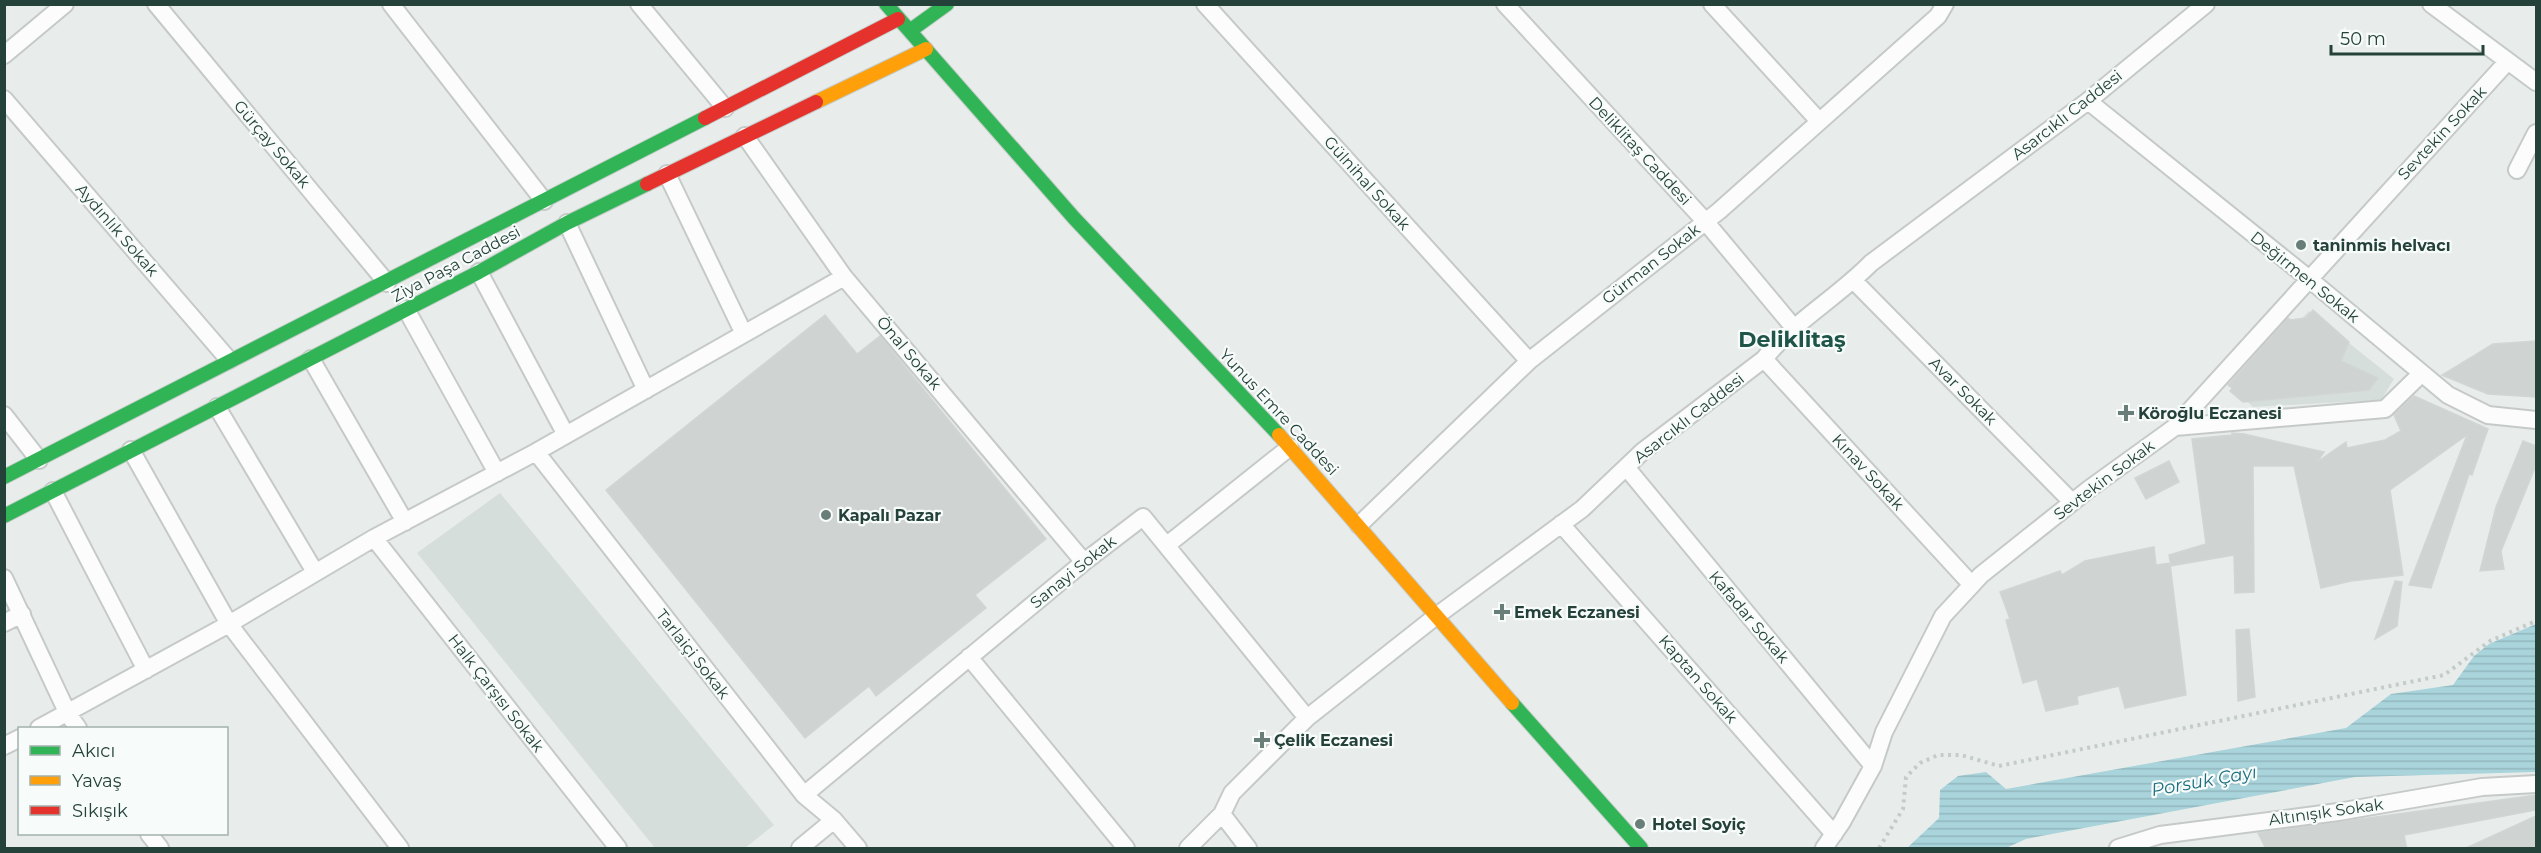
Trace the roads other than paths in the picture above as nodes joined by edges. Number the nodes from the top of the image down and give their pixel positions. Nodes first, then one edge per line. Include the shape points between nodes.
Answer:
1 (65, 4) edge
2 (156, 4) edge
3 (390, 4) edge
4 (639, 4) edge
5 (886, 4) edge
6 (947, 4) edge
7 (1205, 4) edge
8 (1505, 4) edge
9 (1712, 4) edge
10 (2206, 4) edge
11 (2431, 4) edge
12 (1937, 8) edge
13 (898, 19) junction
14 (911, 30) junction
15 (926, 49) junction
16 (4, 55) edge
17 (2507, 62) junction
18 (2536, 82) edge
19 (4, 99) edge
20 (2088, 101) junction
21 (725, 108) junction
22 (1819, 121) junction
23 (2536, 133) edge
24 (745, 136) junction
25 (2517, 170) dead end
26 (667, 174) junction
27 (544, 201) junction
28 (1705, 221) junction
29 (567, 223) junction
30 (479, 272) junction
31 (844, 277) junction
32 (2308, 278) junction
33 (1854, 281) junction
34 (387, 283) junction
35 (406, 309) junction
36 (1796, 329) junction
37 (744, 334) junction
38 (310, 359) junction
39 (229, 360) junction
40 (1764, 360) junction
41 (1529, 361) junction
42 (2422, 374) junction
43 (646, 390) junction
44 (217, 407) junction
45 (4, 415) edge
46 (2536, 420) edge
47 (2175, 427) junction
48 (566, 435) junction
49 (1290, 447) junction
50 (131, 450) junction
51 (536, 452) junction
52 (39, 459) junction
53 (1626, 467) junction
54 (497, 473) junction
55 (4, 477) edge
56 (53, 491) junction
57 (2072, 502) junction
58 (4, 516) edge
59 (405, 522) junction
60 (1561, 524) junction
61 (1359, 525) junction
62 (374, 538) junction
63 (1167, 544) junction
64 (1084, 562) junction
65 (315, 572) junction
66 (4, 578) edge
67 (1972, 585) junction
68 (22, 614) junction
69 (1435, 617) junction
70 (4, 623) edge
71 (229, 624) junction
72 (969, 657) junction
73 (146, 670) junction
74 (68, 714) junction
75 (1307, 718) junction
76 (43, 727) edge
77 (77, 727) edge
78 (18, 739) edge
79 (4, 746) edge
80 (1873, 766) junction
81 (2536, 784) edge
82 (804, 795) junction
83 (1222, 814) junction
84 (834, 820) junction
85 (1834, 834) junction
86 (150, 835) edge
87 (2160, 835) junction
88 (160, 849) edge
89 (400, 849) edge
90 (618, 849) edge
91 (800, 849) edge
92 (858, 849) edge
93 (1126, 849) edge
94 (1188, 849) edge
95 (1248, 849) edge
96 (1641, 849) edge
97 (1824, 849) edge
98 (2118, 849) edge
99 (2148, 849) edge

1 - 16 street
2 - 34 street, Gürçay Sokak
3 - 27 street
4 - 21 street
5 - 13 main road, Yunus Emre Caddesi
6 - 14 main road
7 - 41 street, Gülnihal Sokak
8 - 28 street, Deliklitaş Caddesi
9 - 22 street
10 - 20 street, Asarcıklı Caddesi
11 - 17 street
12 - 22 street, Gürman Sokak
13 - 14 main road, Yunus Emre Caddesi
13 - 21 main road, Ziya Paşa Caddesi
14 - 15 main road, Yunus Emre Caddesi
15 - 24 main road, Ziya Paşa Caddesi
15 - 49 main road, Yunus Emre Caddesi via 1074,218
17 - 18 street
17 - 32 street, Sevtekin Sokak
19 - 39 street, Aydınlık Sokak
20 - 32 street, Değirmen Sokak
20 - 33 street, Asarcıklı Caddesi via 1871,263
21 - 27 main road, Ziya Paşa Caddesi
22 - 28 street, Gürman Sokak
23 - 25 street
24 - 26 main road, Ziya Paşa Caddesi
24 - 31 street, Önal Sokak
26 - 29 main road, Ziya Paşa Caddesi
26 - 37 street
27 - 34 main road, Ziya Paşa Caddesi
28 - 36 street, Deliklitaş Caddesi
28 - 41 street, Gürman Sokak
29 - 30 main road, Ziya Paşa Caddesi
29 - 43 street
30 - 35 main road, Ziya Paşa Caddesi
30 - 48 street
31 - 37 street
31 - 64 street, Önal Sokak
32 - 42 street, Değirmen Sokak
32 - 47 street, Sevtekin Sokak
33 - 36 street, Asarcıklı Caddesi
33 - 57 street, Avar Sokak
34 - 39 main road, Ziya Paşa Caddesi
35 - 38 main road, Ziya Paşa Caddesi
35 - 54 street
36 - 40 street, Asarcıklı Caddesi via 1779,340
37 - 43 street
38 - 44 main road, Ziya Paşa Caddesi
38 - 59 street
39 - 52 main road, Ziya Paşa Caddesi
40 - 53 street, Asarcıklı Caddesi
40 - 67 street, Kınav Sokak
41 - 61 street, Gürman Sokak
42 - 46 street, Değirmen Sokak via 2448,395 2488,415
42 - 47 street via 2385,410
43 - 48 street
44 - 50 main road, Ziya Paşa Caddesi
44 - 65 street
45 - 52 street
47 - 57 street, Sevtekin Sokak
48 - 51 street
49 - 61 main road, Yunus Emre Caddesi
49 - 63 street
50 - 56 main road, Ziya Paşa Caddesi
50 - 71 street
51 - 54 street
51 - 82 street, Tarlaiçi Sokak
52 - 55 main road, Ziya Paşa Caddesi
53 - 60 street, Asarcıklı Caddesi
53 - 80 street, Kafadar Sokak
54 - 59 street
56 - 58 main road, Ziya Paşa Caddesi
56 - 73 street
57 - 67 street, Sevtekin Sokak
59 - 62 street
60 - 69 street, Asarcıklı Caddesi
60 - 85 street, Kaptan Sokak
61 - 69 main road, Yunus Emre Caddesi
62 - 65 street
62 - 90 street, Halk Çarşısı Sokak
63 - 64 street, Sanayi Sokak via 1143,517
63 - 75 street, Sanayi Sokak
64 - 72 street, Sanayi Sokak
65 - 71 street
66 - 68 street
67 - 80 street, Sevtekin Sokak via 1942,616 1884,732
68 - 70 street
68 - 74 street
69 - 75 street, Asarcıklı Caddesi
69 - 96 main road, Yunus Emre Caddesi
71 - 73 street
71 - 89 street
72 - 82 street, Sanayi Sokak
72 - 93 street
73 - 74 street
74 - 76 street
74 - 77 street
75 - 83 street, Asarcıklı Caddesi via 1232,793
78 - 79 street
80 - 85 street, Sevtekin Sokak
81 - 87 street, Altınışık Sokak via 2482,787 2338,812
82 - 84 street, Tarlaiçi Sokak
83 - 94 street, Asarcıklı Caddesi
83 - 95 street
84 - 91 street
84 - 92 street, Tarlaiçi Sokak
85 - 97 street, Sevtekin Sokak
86 - 88 street
87 - 98 street, Altınışık Sokak
87 - 99 street

